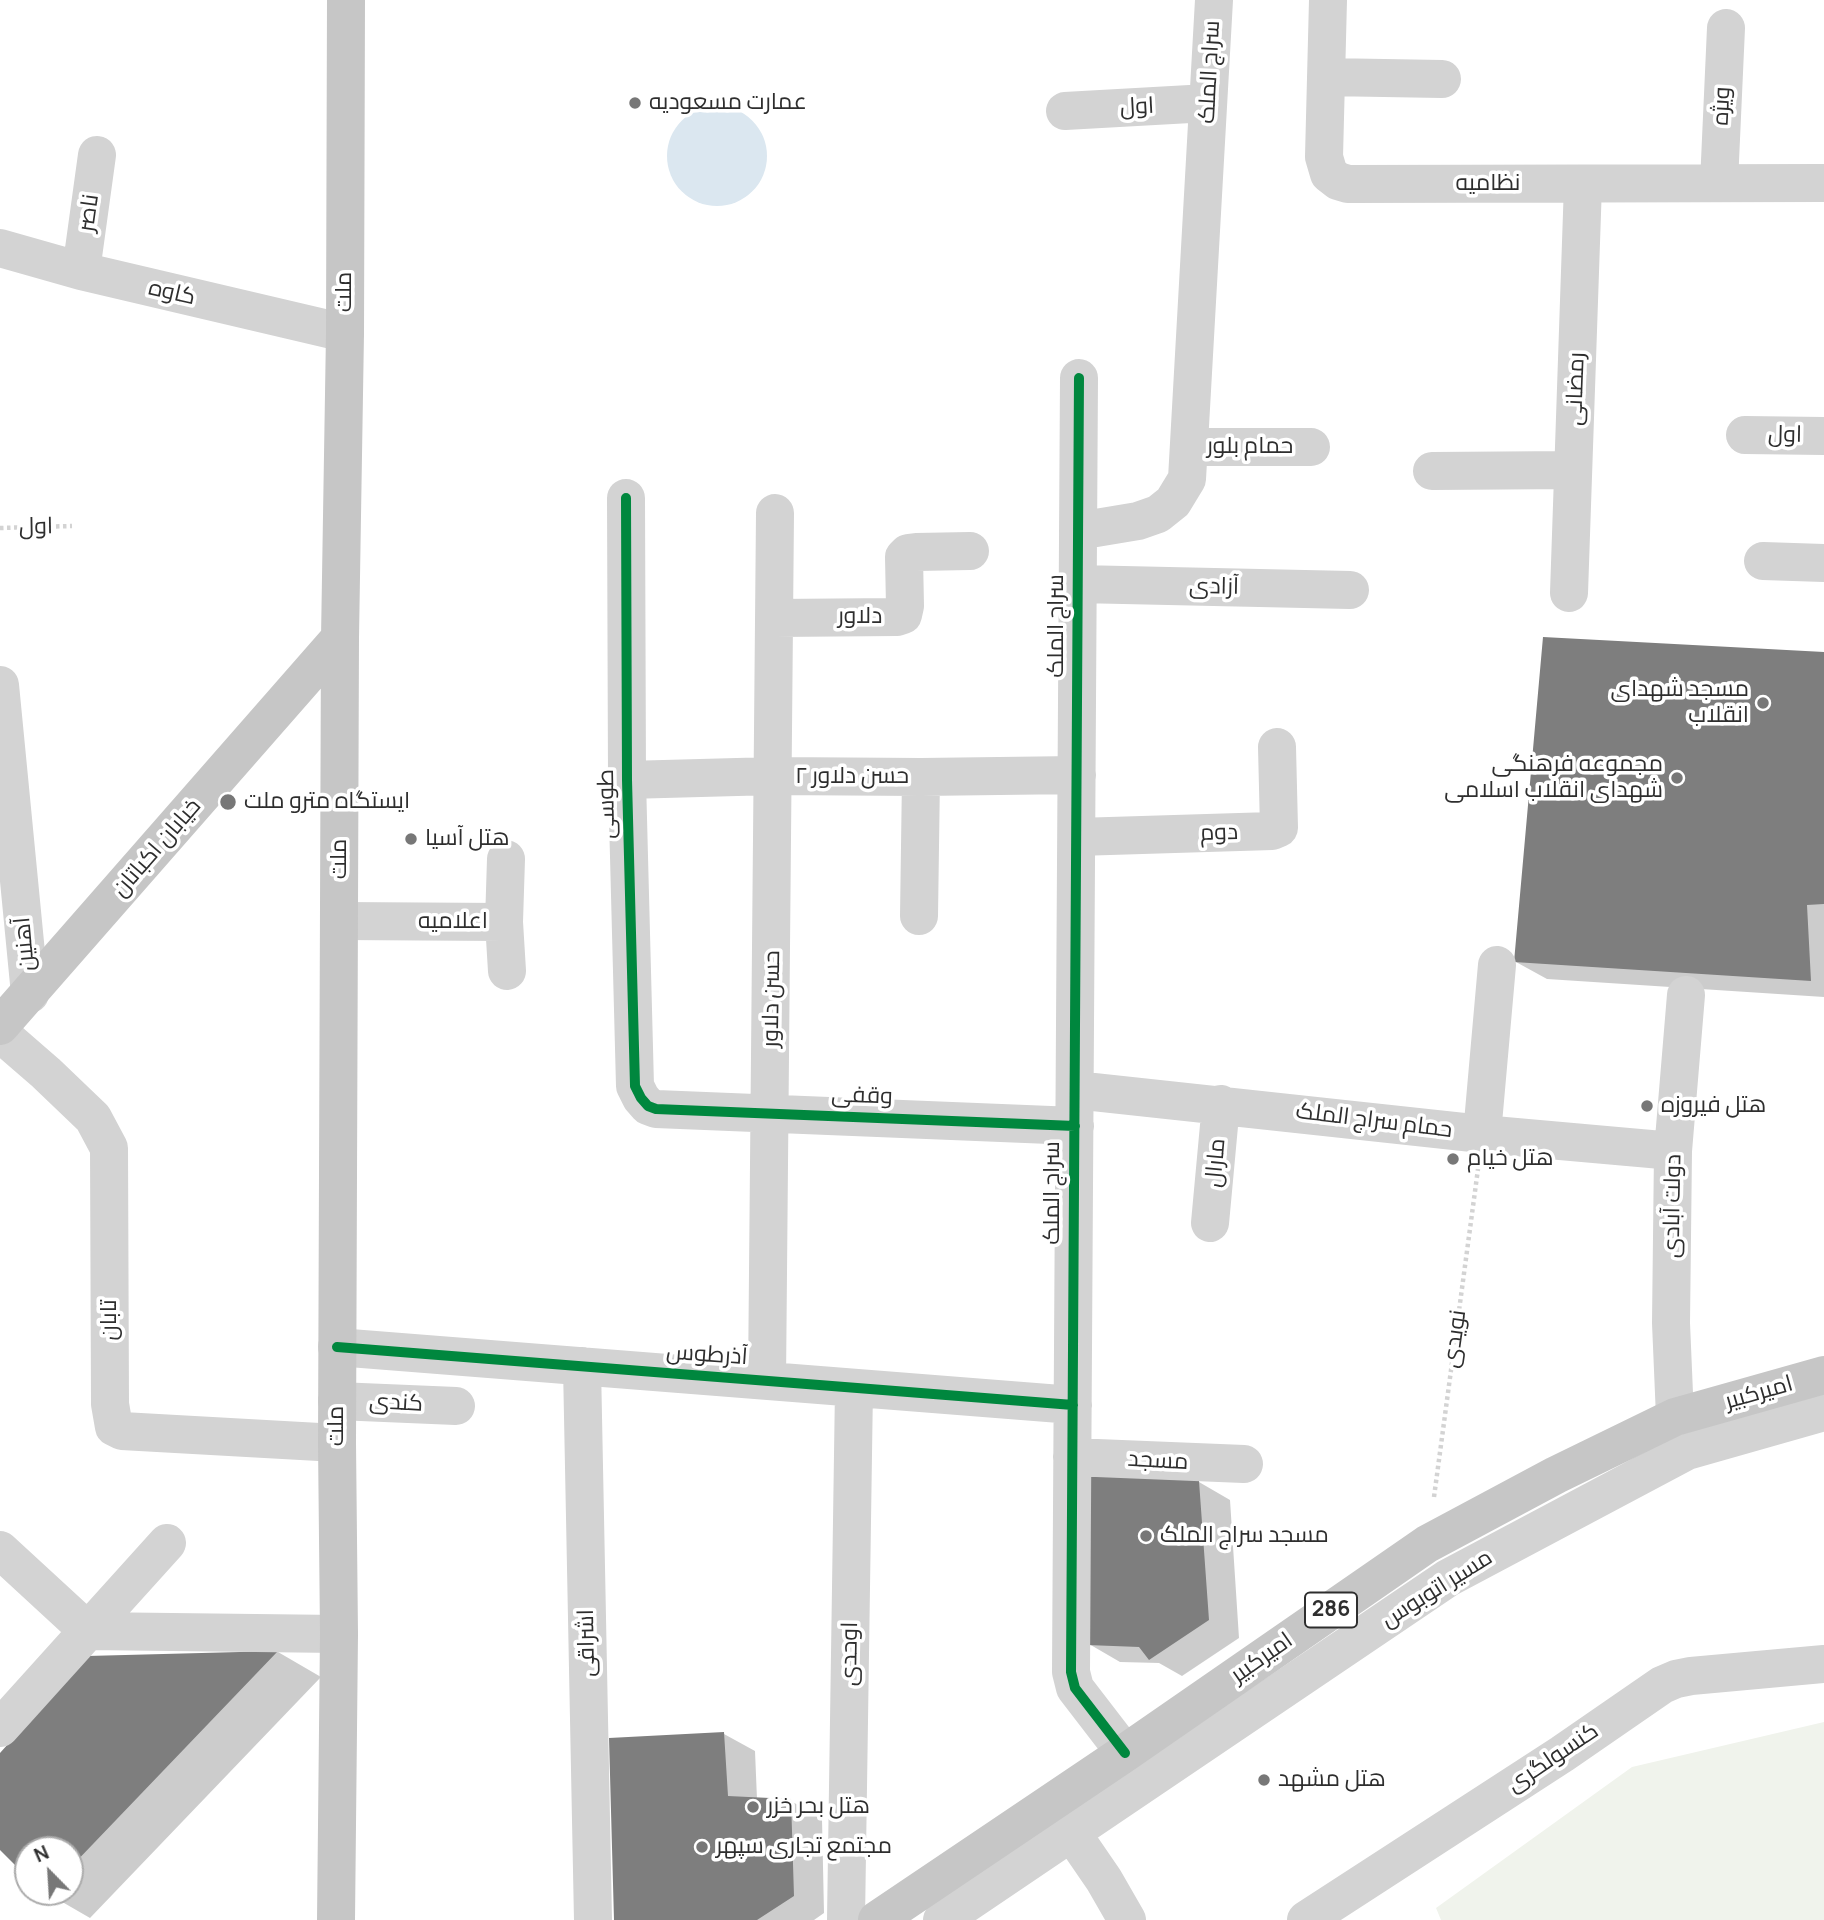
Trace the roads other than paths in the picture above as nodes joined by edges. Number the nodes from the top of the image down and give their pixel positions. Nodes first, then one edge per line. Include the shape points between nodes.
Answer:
1 (346, 0) edge
2 (1214, 0) edge
3 (1328, 0) edge
4 (1726, 28) dead end
5 (1326, 77) junction
6 (1442, 79) dead end
7 (1208, 103) junction
8 (1065, 111) dead end
9 (97, 155) dead end
10 (1719, 183) junction
11 (1824, 183) edge
12 (1583, 184) junction
13 (1, 251) edge
14 (81, 271) junction
15 (345, 333) junction
16 (1079, 378) dead end
17 (1745, 435) dead end
18 (1824, 436) edge
19 (1311, 447) dead end
20 (1188, 463) junction
21 (1573, 470) junction
22 (1432, 471) dead end
23 (626, 498) dead end
24 (775, 513) dead end
25 (1078, 531) junction
26 (970, 551) dead end
27 (1763, 561) dead end
28 (1824, 563) edge
29 (1078, 584) junction
30 (1350, 590) dead end
31 (1569, 593) dead end
32 (775, 618) junction
33 (340, 638) junction
34 (0, 684) edge
35 (1277, 747) dead end
36 (1077, 775) junction
37 (774, 776) junction
38 (921, 777) junction
39 (627, 780) junction
40 (1077, 837) junction
41 (506, 859) dead end
42 (919, 916) dead end
43 (340, 921) junction
44 (504, 922) junction
45 (1497, 965) dead end
46 (507, 971) dead end
47 (30, 994) junction
48 (1686, 995) dead end
49 (0, 1026) edge
50 (0, 1033) edge
51 (1221, 1104) junction
52 (648, 1106) joint
53 (1075, 1108) junction
54 (771, 1113) junction
55 (1482, 1134) junction
56 (1673, 1150) junction
57 (1210, 1223) dead end
58 (337, 1347) junction
59 (582, 1366) junction
60 (1824, 1375) edge
61 (767, 1381) junction
62 (854, 1388) junction
63 (337, 1401) junction
64 (1073, 1405) junction
65 (456, 1406) dead end
66 (1824, 1412) edge
67 (1675, 1417) junction
68 (337, 1443) junction
69 (1072, 1457) junction
70 (1244, 1464) dead end
71 (167, 1543) dead end
72 (0, 1550) edge
73 (88, 1631) junction
74 (339, 1634) junction
75 (1824, 1664) edge
76 (0, 1728) edge
77 (1125, 1753) junction
78 (1060, 1817) junction
79 (336, 1920) edge
80 (593, 1920) edge
81 (846, 1920) edge
82 (877, 1920) edge
83 (942, 1920) edge
84 (1127, 1920) edge
85 (1306, 1920) edge

1 - 15 main road, ملت
2 - 7 street, سراج الملک
3 - 5 street, نظامیه
4 - 10 street, ویژه
5 - 6 street
5 - 12 street, نظامیه via 1324,157 1329,174 1338,181
7 - 8 street, اول
7 - 20 street, سراج الملک
9 - 14 street, ناصر
10 - 11 street, نظامیه
10 - 12 street, نظامیه
12 - 21 street, رمضانی
13 - 14 street, کاوه
14 - 15 street, کاوه
15 - 33 main road, ملت
16 - 25 street, سراج الملک
17 - 18 street, اول
19 - 20 street, حمام بلور
20 - 25 street via 1173,502 1158,514
21 - 22 street
21 - 31 street, رمضانی
23 - 39 street, طوسی
24 - 32 street, حسن دلاور
25 - 29 street, سراج الملک
26 - 32 street, دلاور via 908,553 904,557 903,615
27 - 28 street
29 - 30 street, آزادی
29 - 36 street, سراج الملک
32 - 37 street, حسن دلاور
33 - 43 main road, ملت
33 - 47 main road, خیابان اکباتان
34 - 47 street, آهنین
35 - 40 street, دوم via 1279,828
36 - 38 street, حسن دلاور ۲
36 - 40 street, سراج الملک
37 - 38 street, حسن دلاور ۲
37 - 39 street, حسن دلاور ۲
37 - 54 street, حسن دلاور
38 - 42 street
39 - 52 street, طوسی via 635,1086
40 - 53 street, سراج الملک
41 - 44 street, اعلامیه
43 - 44 street, اعلامیه
43 - 58 main road, ملت
44 - 46 street
45 - 55 street
47 - 49 main road, خیابان اکباتان
48 - 56 street, دولت آبادی
50 - 68 street, تابان via 93,1118 109,1148 110,1404 114,1427
51 - 53 street, حمام سراج الملک
51 - 55 street, حمام سراج الملک
51 - 57 street, مارال
52 - 54 street, وقفی
53 - 54 street, وقفی
53 - 64 street, سراج الملک
54 - 61 street, حسن دلاور
55 - 56 street, حمام سراج الملک
56 - 67 street, دولت آبادی
58 - 59 street, آذرطوس
58 - 63 main road, ملت
59 - 61 street, آذرطوس
59 - 80 street, اشراقی
60 - 67 main road, امیرکبیر / 286
61 - 62 street, آذرطوس
62 - 64 street, آذرطوس
62 - 81 street, اوحدی
63 - 65 street, کندی
63 - 68 main road, ملت
64 - 69 street, سراج الملک
66 - 78 street, مسیر اتوبوس via 1687,1451 1448,1578
67 - 77 main road, امیرکبیر / 286 via 1427,1544
68 - 74 main road, ملت
69 - 70 street, مسجد
69 - 77 street, سراج الملک via 1071,1672 1079,1694
71 - 73 street
72 - 73 street
73 - 74 street
73 - 76 street
74 - 79 main road, ملت
75 - 85 street, کنسولگری via 1691,1676 1662,1685
77 - 78 main road, امیرکبیر / 286
78 - 82 main road, امیرکبیر / 286
78 - 83 street, مسیر اتوبوس
78 - 84 street

